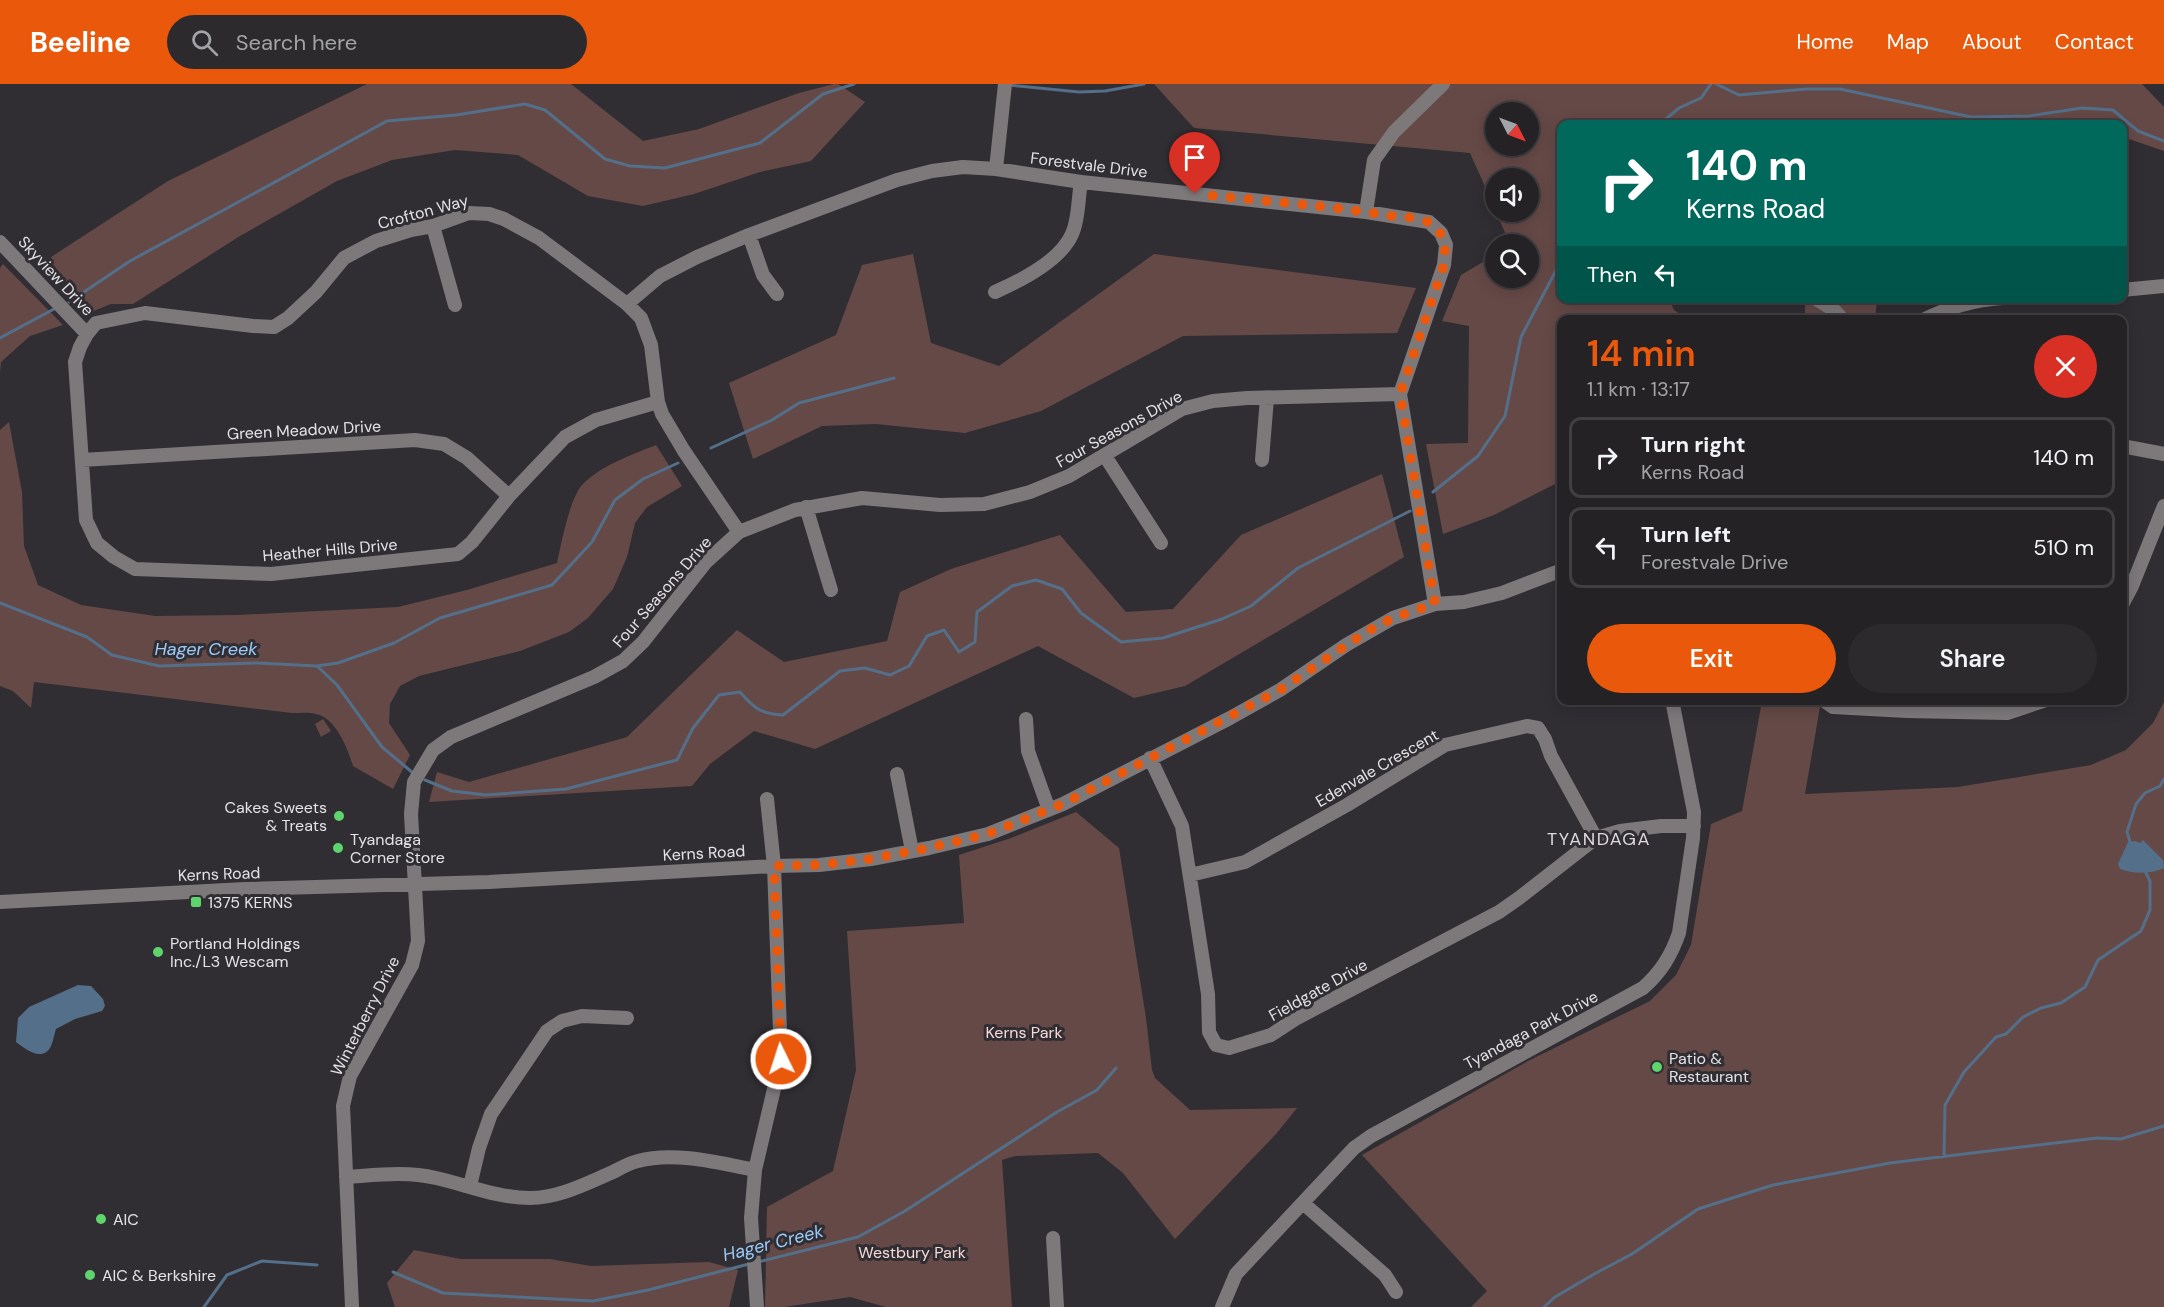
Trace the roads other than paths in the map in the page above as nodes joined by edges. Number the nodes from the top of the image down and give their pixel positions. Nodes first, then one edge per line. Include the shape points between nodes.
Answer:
1 (1005, 84) edge
2 (1443, 84) edge
3 (996, 169) junction
4 (1081, 182) junction
5 (1366, 212) junction
6 (433, 226) junction
7 (749, 235) junction
8 (0, 242) edge
9 (2164, 286) edge
10 (2127, 290) edge
11 (995, 292) dead end
12 (777, 294) dead end
13 (1822, 303) edge
14 (1963, 303) edge
15 (627, 304) junction
16 (455, 305) dead end
17 (1838, 315) edge
18 (1933, 315) edge
19 (87, 334) junction
20 (1400, 394) junction
21 (1267, 398) junction
22 (658, 402) junction
23 (2127, 447) edge
24 (2164, 454) edge
25 (1105, 456) junction
26 (82, 460) junction
27 (1262, 460) dead end
28 (509, 496) junction
29 (2164, 506) edge
30 (806, 507) junction
31 (739, 532) junction
32 (1161, 543) dead end
33 (1557, 572) edge
34 (831, 590) dead end
35 (2127, 596) edge
36 (1435, 604) junction
37 (1673, 705) edge
38 (1830, 705) edge
39 (2030, 705) edge
40 (1906, 706) edge
41 (1026, 719) dead end
42 (1150, 758) junction
43 (897, 774) dead end
44 (767, 799) dead end
45 (1049, 810) junction
46 (1694, 826) junction
47 (1596, 838) junction
48 (912, 851) junction
49 (774, 866) junction
50 (1190, 875) junction
51 (416, 884) junction
52 (0, 902) edge
53 (627, 1018) dead end
54 (755, 1170) junction
55 (346, 1178) junction
56 (470, 1186) junction
57 (1303, 1203) junction
58 (1053, 1238) dead end
59 (1396, 1292) dead end
60 (352, 1307) edge
61 (756, 1307) edge
62 (1057, 1307) edge
63 (1222, 1307) edge

1 - 3 street
2 - 5 street via 1394,132 1374,160
3 - 4 street, Forestvale Drive
3 - 7 street, Forestvale Drive via 963,167 897,180
4 - 5 street, Forestvale Drive
4 - 11 street via 1072,234 1058,254 1018,282
5 - 20 street, Forestvale Drive via 1429,222 1441,233 1446,245 1444,265
6 - 15 street, Crofton Way via 469,213 504,219 538,238
6 - 16 street
6 - 19 street, Crofton Way via 376,242 344,258 316,292 274,327 145,313 96,323
7 - 12 street via 763,275
7 - 15 street, Forestvale Drive via 660,276
8 - 19 street, Skyview Drive
9 - 10 street
13 - 17 street
14 - 18 street
15 - 22 street, Crofton Way via 641,318 651,345
19 - 26 street, Heather Hills Drive via 75,362
20 - 21 street, Four Seasons Drive
20 - 36 street, Forestvale Drive
21 - 25 street, Four Seasons Drive via 1213,401 1182,409
21 - 27 street
22 - 28 street, Heather Hills Drive via 596,420 565,437
22 - 31 street, Crofton Way via 684,451
23 - 24 street
25 - 30 street, Four Seasons Drive via 1030,492 984,504 940,505 862,498
25 - 32 street
26 - 28 street, Green Meadow Drive via 415,440 444,444 467,458
26 - 28 street, Heather Hills Drive via 86,520 97,543 135,569 271,574 458,554
29 - 35 street
30 - 31 street, Four Seasons Drive
30 - 34 street
31 - 51 street, Four Seasons Drive via 706,562 643,642 623,661 451,737 433,750 414,782 411,814
33 - 36 street, Kerns Road via 1502,593
36 - 42 street, Kerns Road via 1368,631 1280,690
37 - 46 street, Tyandaga Park Drive via 1692,795
38 - 40 street
39 - 40 street via 2007,712
41 - 45 street via 1028,751
42 - 45 street, Kerns Road
42 - 50 street, Fieldgate Drive via 1182,826
43 - 48 street
44 - 49 street
45 - 48 street, Kerns Road via 988,834
46 - 47 street, Fieldgate Drive via 1620,831
46 - 57 street, Tyandaga Park Drive via 1679,933 1658,974 1599,1012 1371,1136 1354,1148
47 - 50 street, Edenvale Crescent via 1545,739 1538,728 1527,726 1445,745 1245,862
47 - 50 street, Fieldgate Drive via 1499,912 1271,1035 1228,1048 1216,1045 1209,1032 1208,994
48 - 49 street, Kerns Road via 819,865
49 - 51 street, Kerns Road
49 - 54 street via 781,1059
51 - 52 street, Kerns Road
51 - 55 street, Winterberry Drive via 418,941 412,965 350,1076 343,1106
53 - 56 street via 582,1016 562,1021 547,1031 491,1114
54 - 56 street via 670,1158 638,1161 574,1188 531,1198 503,1196
54 - 61 street via 751,1218
55 - 56 street via 403,1173
55 - 60 street, Winterberry Drive
57 - 59 street via 1385,1275
57 - 63 street, Tyandaga Park Drive via 1236,1274
58 - 62 street

